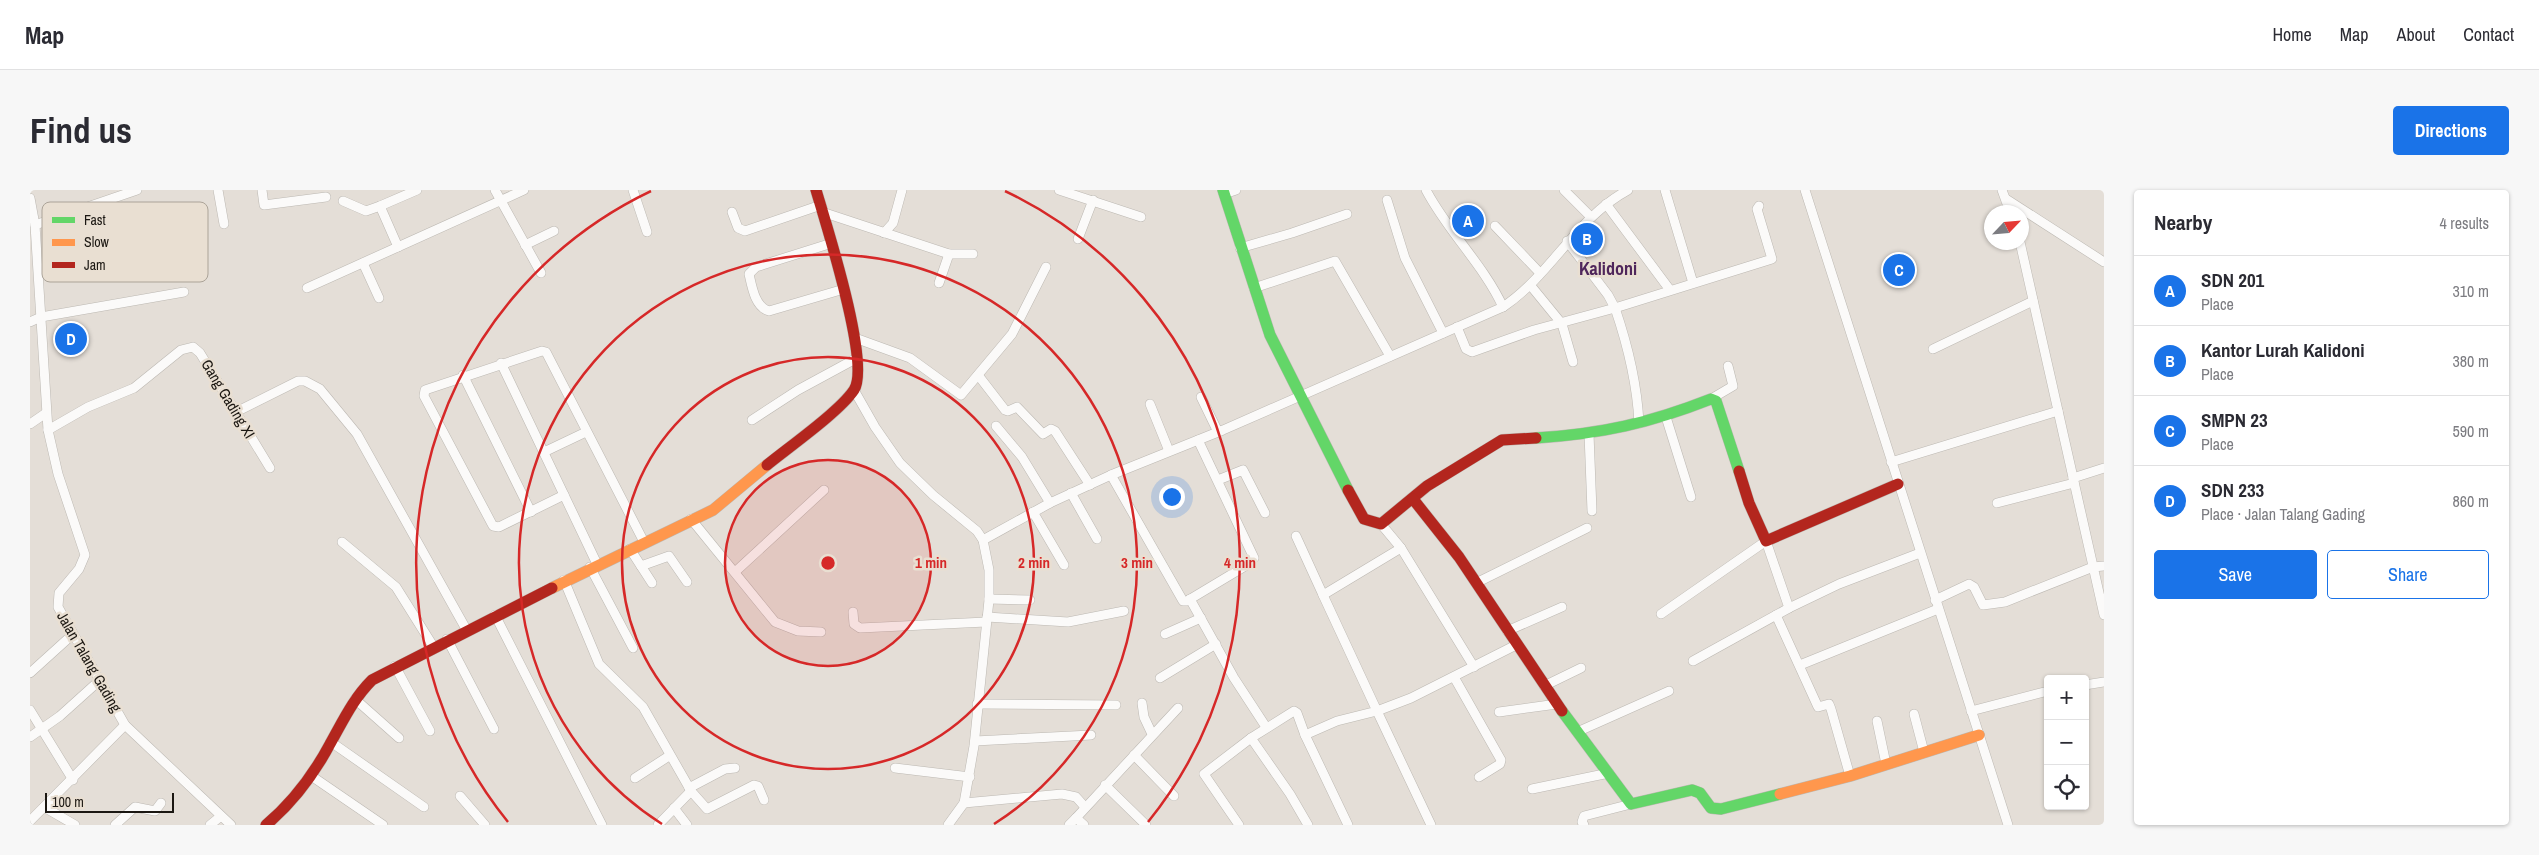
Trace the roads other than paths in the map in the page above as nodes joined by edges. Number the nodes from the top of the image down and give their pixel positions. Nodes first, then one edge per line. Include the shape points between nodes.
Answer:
1 (137, 190) edge
2 (218, 190) edge
3 (262, 190) edge
4 (417, 190) edge
5 (495, 190) edge
6 (524, 190) edge
7 (633, 190) edge
8 (816, 190) edge
9 (902, 190) edge
10 (1059, 190) edge
11 (1236, 190) edge
12 (1426, 190) edge
13 (1564, 190) edge
14 (1628, 190) edge
15 (1665, 190) edge
16 (1805, 190) edge
17 (2002, 190) edge
18 (1223, 192) edge
19 (326, 197) dead end
20 (30, 198) edge
21 (1093, 200) junction
22 (1387, 200) dead end
23 (2006, 200) junction
24 (343, 201) dead end
25 (500, 201) junction
26 (102, 202) edge
27 (1606, 204) junction
28 (2008, 205) edge
29 (380, 206) junction
30 (1759, 206) dead end
31 (822, 208) junction
32 (732, 212) dead end
33 (1347, 214) dead end
34 (1141, 217) dead end
35 (1591, 217) junction
36 (42, 223) edge
37 (224, 224) dead end
38 (35, 225) junction
39 (1495, 226) dead end
40 (554, 231) dead end
41 (647, 232) dead end
42 (884, 232) junction
43 (1078, 239) dead end
44 (1567, 241) junction
45 (832, 243) junction
46 (525, 245) junction
47 (398, 248) junction
48 (1240, 248) junction
49 (2021, 250) edge
50 (949, 254) junction
51 (973, 254) dead end
52 (2104, 262) edge
53 (363, 263) junction
54 (1046, 267) dead end
55 (541, 273) dead end
56 (1540, 273) junction
57 (1694, 282) junction
58 (939, 283) dead end
59 (1531, 286) junction
60 (307, 288) dead end
61 (1254, 288) junction
62 (844, 289) junction
63 (1670, 290) junction
64 (184, 292) dead end
65 (379, 298) dead end
66 (2030, 302) junction
67 (1503, 307) junction
68 (1615, 308) junction
69 (41, 317) junction
70 (30, 322) edge
71 (1562, 324) junction
72 (1457, 327) junction
73 (1443, 333) junction
74 (855, 338) junction
75 (1933, 349) dead end
76 (1390, 356) junction
77 (857, 358) junction
78 (502, 362) junction
79 (1573, 362) dead end
80 (1728, 366) dead end
81 (463, 375) junction
82 (978, 375) junction
83 (854, 390) junction
84 (1300, 396) junction
85 (1201, 398) dead end
86 (1711, 399) junction
87 (1150, 404) dead end
88 (236, 412) junction
89 (2055, 412) junction
90 (46, 413) junction
91 (1666, 417) junction
92 (752, 420) dead end
93 (1640, 423) junction
94 (30, 424) edge
95 (996, 426) dead end
96 (48, 430) junction
97 (586, 432) junction
98 (1218, 432) junction
99 (1588, 434) junction
100 (1198, 440) junction
101 (1169, 451) junction
102 (544, 452) junction
103 (1891, 462) junction
104 (270, 468) dead end
105 (2104, 468) edge
106 (1111, 475) junction
107 (1218, 480) junction
108 (2074, 480) junction
109 (1090, 485) junction
110 (1892, 486) junction
111 (824, 490) dead end
112 (1071, 493) junction
113 (564, 495) junction
114 (1691, 497) dead end
115 (1413, 499) junction
116 (1997, 503) dead end
117 (1050, 504) junction
118 (1592, 510) dead end
119 (531, 512) junction
120 (1033, 512) junction
121 (1266, 513) dead end
122 (691, 520) junction
123 (1381, 524) junction
124 (1587, 528) dead end
125 (1296, 536) dead end
126 (1096, 539) dead end
127 (982, 540) junction
128 (1766, 541) junction
129 (342, 542) dead end
130 (644, 542) junction
131 (1401, 548) junction
132 (630, 549) junction
133 (1915, 555) junction
134 (1064, 565) dead end
135 (594, 566) junction
136 (641, 566) junction
137 (2104, 566) edge
138 (2090, 568) junction
139 (735, 572) junction
140 (564, 580) junction
141 (688, 582) dead end
142 (652, 583) dead end
143 (1476, 583) junction
144 (1322, 595) junction
145 (989, 599) junction
146 (1190, 599) junction
147 (1030, 600) dead end
148 (1935, 600) junction
149 (1562, 608) dead end
150 (1789, 608) junction
151 (1936, 610) junction
152 (1124, 611) dead end
153 (852, 612) dead end
154 (2104, 612) edge
155 (1661, 614) dead end
156 (494, 615) junction
157 (1776, 615) junction
158 (1202, 618) junction
159 (987, 619) junction
160 (466, 629) junction
161 (1507, 631) junction
162 (821, 632) dead end
163 (1165, 634) dead end
164 (72, 635) junction
165 (446, 639) junction
166 (1216, 644) junction
167 (1516, 645) junction
168 (433, 646) junction
169 (633, 648) dead end
170 (1693, 661) dead end
171 (1800, 665) junction
172 (395, 666) junction
173 (1474, 667) junction
174 (1581, 668) dead end
175 (30, 673) edge
176 (1454, 677) junction
177 (1160, 678) dead end
178 (100, 680) junction
179 (2104, 682) edge
180 (2089, 684) edge
181 (1544, 686) junction
182 (1669, 690) dead end
183 (2044, 692) edge
184 (355, 700) junction
185 (1142, 703) dead end
186 (977, 704) junction
187 (1557, 704) junction
188 (1116, 705) dead end
189 (1178, 708) dead end
190 (30, 710) edge
191 (1377, 711) junction
192 (1971, 711) junction
193 (1499, 712) dead end
194 (1914, 714) dead end
195 (1877, 721) dead end
196 (125, 725) junction
197 (1266, 727) junction
198 (494, 729) dead end
199 (41, 730) junction
200 (430, 731) dead end
201 (1577, 732) junction
202 (1152, 734) junction
203 (1092, 736) dead end
204 (1305, 736) junction
205 (30, 737) edge
206 (1974, 737) junction
207 (399, 738) dead end
208 (1251, 738) junction
209 (975, 741) junction
210 (331, 742) junction
211 (1924, 752) junction
212 (1134, 755) junction
213 (669, 756) junction
214 (1886, 764) junction
215 (735, 768) dead end
216 (895, 768) dead end
217 (1609, 773) junction
218 (310, 774) junction
219 (1850, 776) junction
220 (970, 777) junction
221 (635, 778) dead end
222 (1479, 778) dead end
223 (73, 780) junction
224 (1105, 785) junction
225 (1532, 788) dead end
226 (690, 790) junction
227 (460, 796) dead end
228 (1174, 796) dead end
229 (764, 800) dead end
230 (161, 803) dead end
231 (964, 803) junction
232 (1631, 804) junction
233 (424, 807) dead end
234 (1085, 807) junction
235 (47, 808) junction
236 (674, 808) junction
237 (221, 816) junction
238 (1076, 818) junction
239 (30, 821) edge
240 (75, 825) edge
241 (115, 825) edge
242 (210, 825) edge
243 (231, 825) edge
244 (266, 825) edge
245 (383, 825) edge
246 (485, 825) edge
247 (602, 825) edge
248 (658, 825) edge
249 (687, 825) edge
250 (948, 825) edge
251 (1069, 825) edge
252 (1084, 825) edge
253 (1146, 825) edge
254 (1239, 825) edge
255 (1308, 825) edge
256 (1348, 825) edge
257 (1431, 825) edge
258 (1584, 825) edge
259 (2008, 825) edge

1 - 26 street
2 - 37 street
3 - 19 street via 264,205
4 - 29 street
5 - 25 street
6 - 25 street
7 - 41 street
8 - 31 street
9 - 42 street via 893,223
10 - 21 street
11 - 18 street
12 - 67 street via 1497,293
13 - 35 street
14 - 27 street
15 - 57 street
16 - 103 street
17 - 23 street
18 - 48 street
20 - 38 street, Jalan Talang Gading
21 - 34 street
21 - 43 street
22 - 73 street via 1405,258
23 - 28 street
23 - 52 street
24 - 29 street via 366,211
25 - 46 street
25 - 47 street
27 - 35 street
27 - 63 street
29 - 47 street
30 - 57 street via 1757,209 1772,259
31 - 32 street via 745,231 738,228
31 - 42 street
31 - 45 street
33 - 48 street
35 - 44 street
36 - 38 street
38 - 69 street, Jalan Talang Gading
39 - 56 street
40 - 46 street
42 - 50 street
44 - 56 street
44 - 68 street
45 - 62 street
45 - 62 street via 756,268 748,274 761,307 769,311
46 - 55 street
47 - 53 street
48 - 61 street
49 - 66 street
50 - 51 street
50 - 58 street
53 - 60 street
53 - 65 street
54 - 82 street via 1012,334
56 - 59 street
57 - 63 street
59 - 67 street
59 - 71 street
61 - 76 street via 1335,261
61 - 84 street via 1270,334
62 - 74 street
63 - 68 street
64 - 69 street
66 - 75 street
66 - 89 street
67 - 72 street
68 - 71 street
68 - 93 street via 1628,348
69 - 70 street
69 - 90 street, Jalan Talang Gading
71 - 72 street via 1534,330 1472,352 1466,348
71 - 79 street
72 - 73 street
73 - 76 street
74 - 77 street
74 - 82 street via 910,358 958,395 963,394
76 - 84 street
77 - 83 street
77 - 92 street
78 - 81 street
78 - 97 street via 546,352
78 - 102 street
80 - 86 street via 1733,386
81 - 119 street
81 - 119 street via 427,388 424,396 493,526 499,527
82 - 109 street via 1005,410 1017,407 1043,434 1051,429 1055,431
83 - 122 street via 836,409 722,504
83 - 127 street via 874,427 900,463 933,496 973,528
84 - 98 street
84 - 123 street via 1364,519
85 - 98 street
86 - 91 street
86 - 128 street via 1716,401 1749,503
87 - 101 street
88 - 96 street, Gang Gading XI via 200,353 190,347 181,350 134,388 88,407
88 - 104 street, Gang Gading XI
88 - 160 street via 298,381 320,389 357,434
89 - 103 street
89 - 108 street
90 - 94 street
90 - 96 street, Jalan Talang Gading
91 - 93 street
91 - 114 street
93 - 99 street
95 - 117 street via 1022,457
96 - 164 street, Jalan Talang Gading via 58,474 84,550 83,564 57,598
97 - 102 street
97 - 130 street
98 - 100 street
99 - 115 street via 1502,440 1443,475
99 - 118 street
100 - 101 street
100 - 107 street
101 - 106 street
102 - 113 street
103 - 110 street
105 - 108 street
106 - 109 street
106 - 146 street via 1182,601
107 - 121 street via 1243,470
107 - 146 street via 1254,558
108 - 116 street
108 - 138 street
109 - 112 street
110 - 128 street
110 - 133 street
111 - 139 street
112 - 117 street
112 - 126 street
113 - 119 street
113 - 135 street
115 - 123 street
115 - 143 street
117 - 120 street
120 - 127 street
120 - 134 street
122 - 130 street
122 - 139 street
123 - 131 street
124 - 143 street
125 - 144 street
127 - 145 street via 989,570
128 - 150 street
128 - 155 street
129 - 168 street via 396,587
130 - 132 street
131 - 144 street
131 - 173 street
132 - 135 street
132 - 136 street
133 - 148 street
133 - 150 street via 1839,584
135 - 140 street
135 - 169 street
136 - 141 street via 669,556
136 - 142 street
137 - 138 street
138 - 148 street via 2005,602 1983,605 1969,584
138 - 154 street
139 - 162 street via 775,622 798,631
140 - 156 street
140 - 213 street via 599,664 643,707
143 - 161 street
144 - 191 street
145 - 147 street
145 - 159 street
146 - 158 street
148 - 151 street
149 - 161 street
150 - 157 street
151 - 171 street
151 - 192 street
152 - 159 street via 1068,622
153 - 159 street via 854,624 860,628
156 - 160 street
156 - 247 street
157 - 170 street
157 - 171 street
158 - 163 street
158 - 166 street
159 - 186 street
160 - 165 street
161 - 167 street
164 - 175 street
164 - 178 street, Jalan Talang Gading
165 - 168 street
165 - 198 street
166 - 177 street
166 - 197 street
167 - 173 street
167 - 181 street
168 - 172 street
171 - 219 street via 1818,707 1829,704
172 - 184 street via 372,680
172 - 200 street
173 - 176 street
174 - 181 street
176 - 191 street
176 - 222 street via 1501,760
178 - 196 street, Jalan Talang Gading
178 - 199 street
179 - 180 street
181 - 187 street
182 - 201 street
183 - 192 street
184 - 207 street
184 - 210 street via 340,721
185 - 202 street
186 - 188 street
186 - 209 street
187 - 193 street
187 - 201 street
189 - 202 street
190 - 199 street
191 - 204 street via 1337,722
191 - 257 street
192 - 206 street
194 - 211 street
195 - 214 street
196 - 223 street
196 - 237 street, Jalan Talang Gading
197 - 204 street via 1296,711
197 - 208 street
199 - 205 street
199 - 223 street
201 - 217 street
202 - 212 street
203 - 209 street
204 - 256 street
206 - 211 street
206 - 259 street
208 - 254 street via 1204,774
208 - 255 street
209 - 220 street
210 - 218 street
210 - 233 street
211 - 214 street
212 - 224 street
212 - 228 street
213 - 221 street
213 - 226 street
214 - 219 street
215 - 226 street via 725,769
216 - 220 street
217 - 225 street
217 - 232 street
218 - 244 street
218 - 245 street
219 - 232 street via 1721,809 1711,808 1700,793 1692,790
220 - 231 street
223 - 235 street
224 - 234 street
224 - 253 street
226 - 229 street via 708,809 754,785 758,786
226 - 236 street
227 - 246 street
230 - 241 street via 155,811 135,807
231 - 234 street via 1062,794 1076,796
231 - 250 street
232 - 258 street via 1584,816
234 - 238 street
235 - 239 street
235 - 240 street
236 - 248 street
236 - 249 street
237 - 242 street
237 - 243 street, Jalan Talang Gading
238 - 251 street
238 - 252 street

